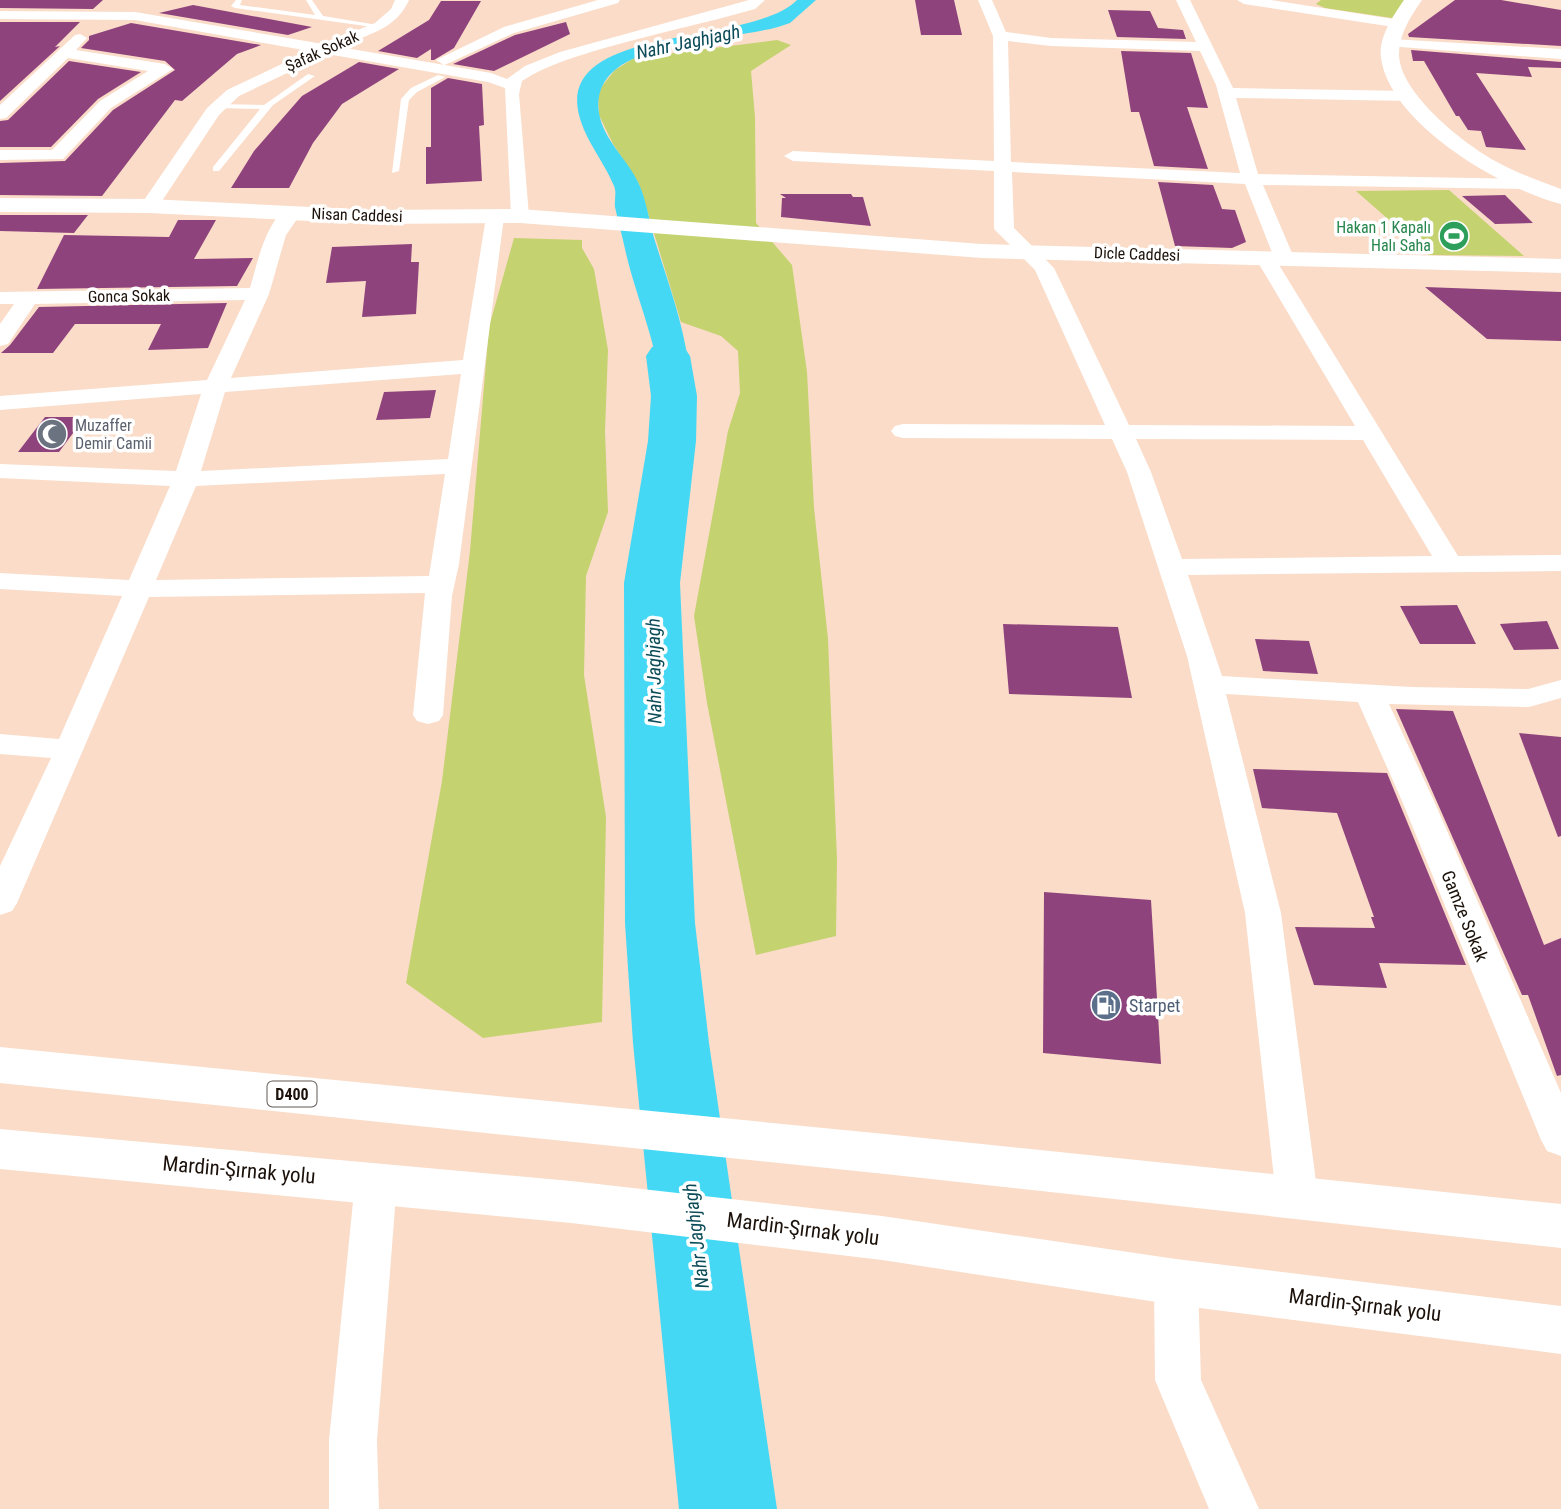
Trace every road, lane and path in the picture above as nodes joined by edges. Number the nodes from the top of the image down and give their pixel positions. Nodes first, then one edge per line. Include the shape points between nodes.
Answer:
1 (125, 0) edge
2 (142, 0) edge
3 (239, 0) edge
4 (309, 0) edge
5 (402, 0) edge
6 (613, 0) edge
7 (758, 0) edge
8 (985, 0) edge
9 (1184, 0) edge
10 (1244, 0) edge
11 (1413, 0) edge
12 (0, 15) edge
13 (321, 18) junction
14 (111, 19) junction
15 (0, 22) edge
16 (380, 26) junction
17 (1396, 33) junction
18 (1000, 36) junction
19 (1207, 47) junction
20 (318, 52) junction
21 (64, 53) junction
22 (1561, 54) edge
23 (444, 60) dead end
24 (311, 76) dead end
25 (441, 77) junction
26 (513, 86) junction
27 (1226, 93) junction
28 (1410, 96) junction
29 (7, 100) edge
30 (218, 106) junction
31 (266, 107) junction
32 (0, 114) edge
33 (0, 155) edge
34 (793, 156) dead end
35 (1001, 167) junction
36 (216, 169) dead end
37 (395, 171) dead end
38 (1251, 179) junction
39 (1529, 184) junction
40 (1561, 197) edge
41 (0, 205) edge
42 (149, 206) junction
43 (293, 212) junction
44 (520, 216) junction
45 (495, 217) junction
46 (714, 231) joint
47 (1027, 251) junction
48 (1276, 259) junction
49 (1561, 266) edge
50 (259, 294) junction
51 (0, 298) edge
52 (29, 298) junction
53 (0, 339) edge
54 (472, 366) junction
55 (215, 387) junction
56 (0, 403) edge
57 (903, 431) dead end
58 (1120, 431) junction
59 (1370, 433) junction
60 (458, 466) junction
61 (0, 471) edge
62 (186, 479) junction
63 (1561, 563) edge
64 (1172, 566) junction
65 (1451, 566) junction
66 (0, 581) edge
67 (441, 584) junction
68 (137, 589) junction
69 (1209, 684) junction
70 (1561, 689) edge
71 (1369, 693) junction
72 (428, 715) dead end
73 (0, 744) edge
74 (70, 750) junction
75 (0, 903) edge
76 (0, 1065) edge
77 (1561, 1140) edge
78 (0, 1149) edge
79 (376, 1182) junction
80 (1297, 1197) junction
81 (1561, 1226) edge
82 (1176, 1282) junction
83 (1561, 1330) edge
84 (354, 1509) edge
85 (1234, 1509) edge

1 - 14 street
2 - 14 street
3 - 13 lane via 235,6
4 - 13 lane
5 - 16 street, Şafak Sokak
6 - 23 street via 509,30
7 - 26 street via 750,6 565,55 530,69 515,79
8 - 18 street
9 - 19 street
10 - 17 street
11 - 17 main road
12 - 14 street
13 - 16 lane
14 - 15 street
14 - 20 street
14 - 21 street
16 - 20 street, Şafak Sokak
17 - 22 street
17 - 28 main road via 1390,59
18 - 19 street
18 - 35 street
19 - 27 street
20 - 25 street
20 - 26 street via 491,78
20 - 30 street, Şafak Sokak via 233,93
21 - 29 street
21 - 33 street via 165,69 110,99 57,155
24 - 31 lane
25 - 26 street
25 - 37 lane via 405,99
26 - 44 street
27 - 28 street
27 - 38 street
28 - 39 main road via 1451,141 1487,166
29 - 32 street
30 - 31 lane
30 - 42 street, Şafak Sokak
31 - 36 lane
34 - 35 street
35 - 38 street
35 - 47 street via 1004,229
38 - 39 street
38 - 48 street
39 - 40 main road
41 - 42 main road, Nisan Caddesi
42 - 43 main road, Nisan Caddesi
43 - 45 main road, Nisan Caddesi
43 - 50 street via 276,234
44 - 45 main road, Nisan Caddesi
44 - 46 main road, Nisan Caddesi
45 - 54 street
46 - 47 main road, Dicle Caddesi
47 - 48 main road, Dicle Caddesi
47 - 58 street via 1044,268
48 - 49 main road, Dicle Caddesi
48 - 59 street
50 - 52 street, Gonca Sokak
50 - 55 street
51 - 52 street, Gonca Sokak
52 - 53 street
54 - 55 street
54 - 60 street
55 - 56 street
55 - 62 street
57 - 58 street
58 - 59 street
58 - 64 street
59 - 65 street
60 - 62 street
60 - 67 street
61 - 62 street
62 - 68 street
63 - 65 street
64 - 65 street
64 - 69 street
66 - 68 street
67 - 68 street
67 - 72 street
68 - 74 street
69 - 71 street
69 - 80 street via 1263,913
70 - 71 street via 1529,698
71 - 77 street, Gamze Sokak
73 - 74 street
74 - 75 street
76 - 80 main road, D400
78 - 79 main road, Mardin-Şırnak yolu
79 - 82 main road, Mardin-Şırnak yolu via 882,1238
79 - 84 street via 353,1440
80 - 81 main road
82 - 83 main road, Mardin-Şırnak yolu
82 - 85 street via 1178,1380

